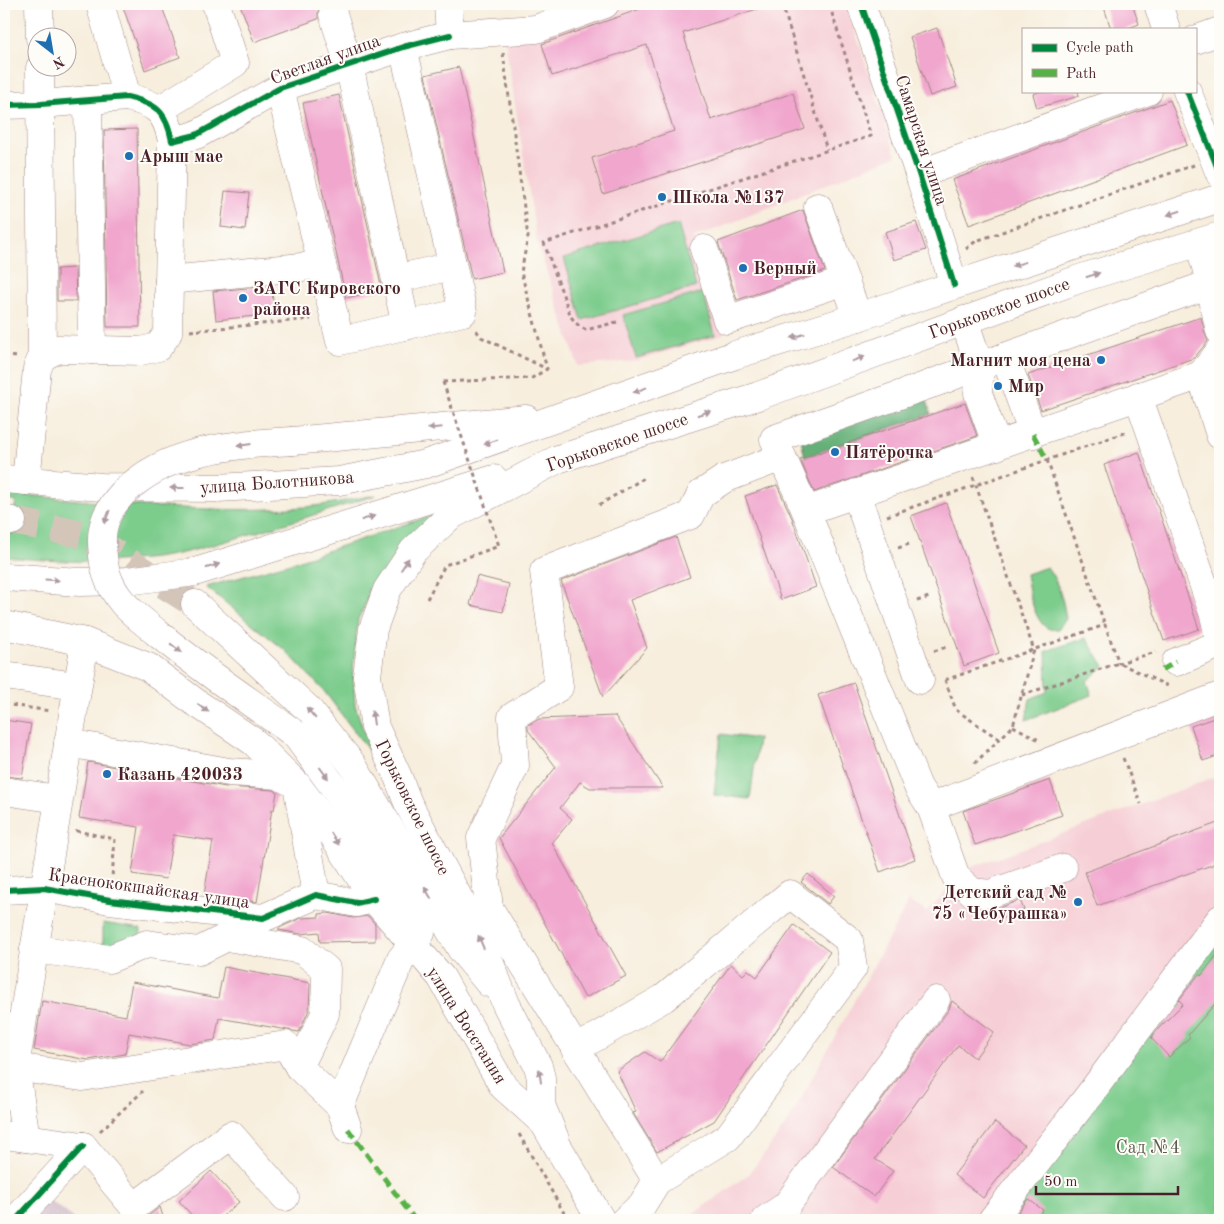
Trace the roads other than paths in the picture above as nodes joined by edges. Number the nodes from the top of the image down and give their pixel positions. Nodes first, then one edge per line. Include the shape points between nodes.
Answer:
1 (39, 4) edge
2 (100, 4) edge
3 (216, 4) edge
4 (448, 4) edge
5 (605, 4) edge
6 (862, 4) edge
7 (1158, 4) edge
8 (333, 14) dead end
9 (40, 28) edge
10 (1166, 28) edge
11 (1220, 31) edge
12 (450, 35) junction
13 (1196, 40) edge
14 (403, 47) junction
15 (349, 65) junction
16 (40, 78) edge
17 (280, 88) junction
18 (1145, 92) edge
19 (1187, 92) edge
20 (127, 97) junction
21 (88, 100) junction
22 (41, 104) junction
23 (4, 105) edge
24 (159, 110) junction
25 (172, 141) junction
26 (1217, 166) edge
27 (919, 174) junction
28 (1220, 198) edge
29 (818, 207) dead end
30 (1210, 240) edge
31 (704, 249) dead end
32 (322, 265) junction
33 (452, 266) junction
34 (950, 275) junction
35 (396, 279) junction
36 (169, 280) junction
37 (844, 282) junction
38 (1210, 284) junction
39 (858, 317) junction
40 (727, 320) junction
41 (964, 320) junction
42 (406, 326) junction
43 (1220, 331) edge
44 (92, 350) junction
45 (1220, 352) edge
46 (735, 355) junction
47 (42, 357) junction
48 (1005, 358) junction
49 (980, 367) junction
50 (1201, 375) junction
51 (1138, 396) junction
52 (570, 415) junction
53 (1033, 434) junction
54 (1220, 435) edge
55 (997, 446) junction
56 (782, 457) junction
57 (558, 459) junction
58 (15, 480) edge
59 (866, 490) junction
60 (806, 511) junction
61 (4, 577) edge
62 (195, 604) tunnel mouth
63 (4, 625) edge
64 (85, 642) junction
65 (1220, 642) edge
66 (1167, 672) road end
67 (4, 676) edge
68 (936, 678) road end
69 (78, 686) junction
70 (1220, 696) edge
71 (68, 743) junction
72 (297, 785) junction
73 (4, 791) edge
74 (58, 799) junction
75 (930, 807) junction
76 (1063, 868) dead end
77 (44, 888) junction
78 (4, 890) edge
79 (316, 894) junction
80 (374, 899) junction
81 (1220, 919) edge
82 (413, 944) junction
83 (34, 949) junction
84 (441, 977) junction
85 (936, 1000) dead end
86 (506, 1004) junction
87 (575, 1049) junction
88 (15, 1067) junction
89 (299, 1067) junction
90 (15, 1136) edge
91 (555, 1140) junction
92 (83, 1146) junction
93 (657, 1181) junction
94 (285, 1196) dead end
95 (16, 1220) edge
96 (601, 1220) edge
97 (625, 1220) edge
98 (765, 1220) edge
99 (992, 1220) edge

1 - 9 main road
2 - 20 main road
3 - 24 main road via 235,63
4 - 12 main road
5 - 12 main road, Светлая улица via 536,28
6 - 27 main road, Самарская улица
7 - 10 main road
8 - 15 main road
11 - 13 main road
12 - 14 main road, Светлая улица
14 - 15 main road, Светлая улица
14 - 33 main road
15 - 17 main road, Светлая улица
15 - 35 main road
16 - 22 main road
17 - 25 main road, Светлая улица via 196,135
17 - 32 main road
18 - 27 main road
19 - 26 main road
20 - 21 main road
20 - 24 main road
21 - 22 main road
21 - 44 main road
22 - 23 main road
22 - 47 main road
24 - 25 main road via 168,124
25 - 36 main road
27 - 34 main road, Самарская улица
28 -> 34 main road, Горьковское шоссе
29 - 37 main road
30 - 38 main road
41 -> 30 main road, Горьковское шоссе via 1082,278
31 - 40 main road
32 - 36 main road
32 - 42 main road via 340,341
33 - 35 main road
33 - 42 main road via 463,312
34 - 39 main road, Горьковское шоссе
35 - 42 main road
36 - 44 main road via 168,333 158,347 140,351
37 - 39 main road
37 - 40 main road
38 - 43 main road
38 - 48 main road
39 -> 46 main road, Горьковское шоссе
40 - 46 main road
41 - 49 main road
57 -> 41 main road, Горьковское шоссе via 758,396
44 - 47 main road via 58,349
45 - 50 main road
46 -> 52 main road, Горьковское шоссе
47 - 58 main road
48 - 49 main road
48 - 53 main road
49 - 55 main road via 978,393
49 - 56 main road via 774,439
50 - 51 main road
50 - 54 main road
51 - 53 main road
51 - 65 main road via 1214,615
52 -> 58 main road, улица Болотникова via 426,464 339,481 217,488 102,487
52 -> 84 main road, bridge via 206,450 167,462 136,480 111,505 101,532 103,566 111,586 124,604 176,648 295,734 332,783 428,945
53 - 55 main road
55 - 59 main road
56 - 60 main road
56 - 87 main road via 724,479 701,494 691,515 544,571 559,688 512,717 515,766 481,838 489,908
61 -> 57 main road via 80,582 127,581 195,572
86 -> 57 main road, Горьковское шоссе via 480,938 408,803 374,727 367,676 373,629 384,598 413,551 450,516
59 - 60 main road
59 - 68 main road via 881,521
60 - 75 main road via 918,787
86 -> 62 main road via 461,949 352,764 308,708
63 - 64 main road, улица Восстания
64 - 69 main road
64 -> 72 main road, улица Восстания via 148,667 254,742
65 - 66 main road
67 - 69 main road
69 - 71 main road
70 - 75 main road
71 - 72 main road via 229,772 278,775
71 - 74 main road
72 - 79 main road
72 -> 80 main road, улица Восстания
73 - 74 main road
74 - 77 main road
75 - 76 main road via 956,877 972,892 990,894
77 - 78 main road, Краснококшайская улица
77 - 79 main road, Краснококшайская улица via 110,900 263,918
77 - 83 main road
79 - 80 main road via 356,903
80 - 82 main road, улица Восстания
81 - 99 main road
82 - 84 main road, улица Восстания
82 - 89 main road via 401,959 344,1118
83 - 88 main road
83 - 89 main road via 109,959 147,944 199,951 227,937 302,950 326,969 325,1014
84 - 91 main road, улица Восстания via 503,1086 538,1116
85 - 98 main road via 786,1206
91 -> 86 main road, улица Восстания via 541,1105 538,1066
87 - 93 main road
87 - 93 main road via 664,998 790,894 849,940 853,968 728,1137
88 - 89 main road via 82,1077 286,1045
88 - 90 main road
90 - 92 main road
91 - 96 main road, улица Восстания
92 - 94 main road via 134,1207 231,1135
92 - 95 main road
93 - 97 main road via 642,1206

